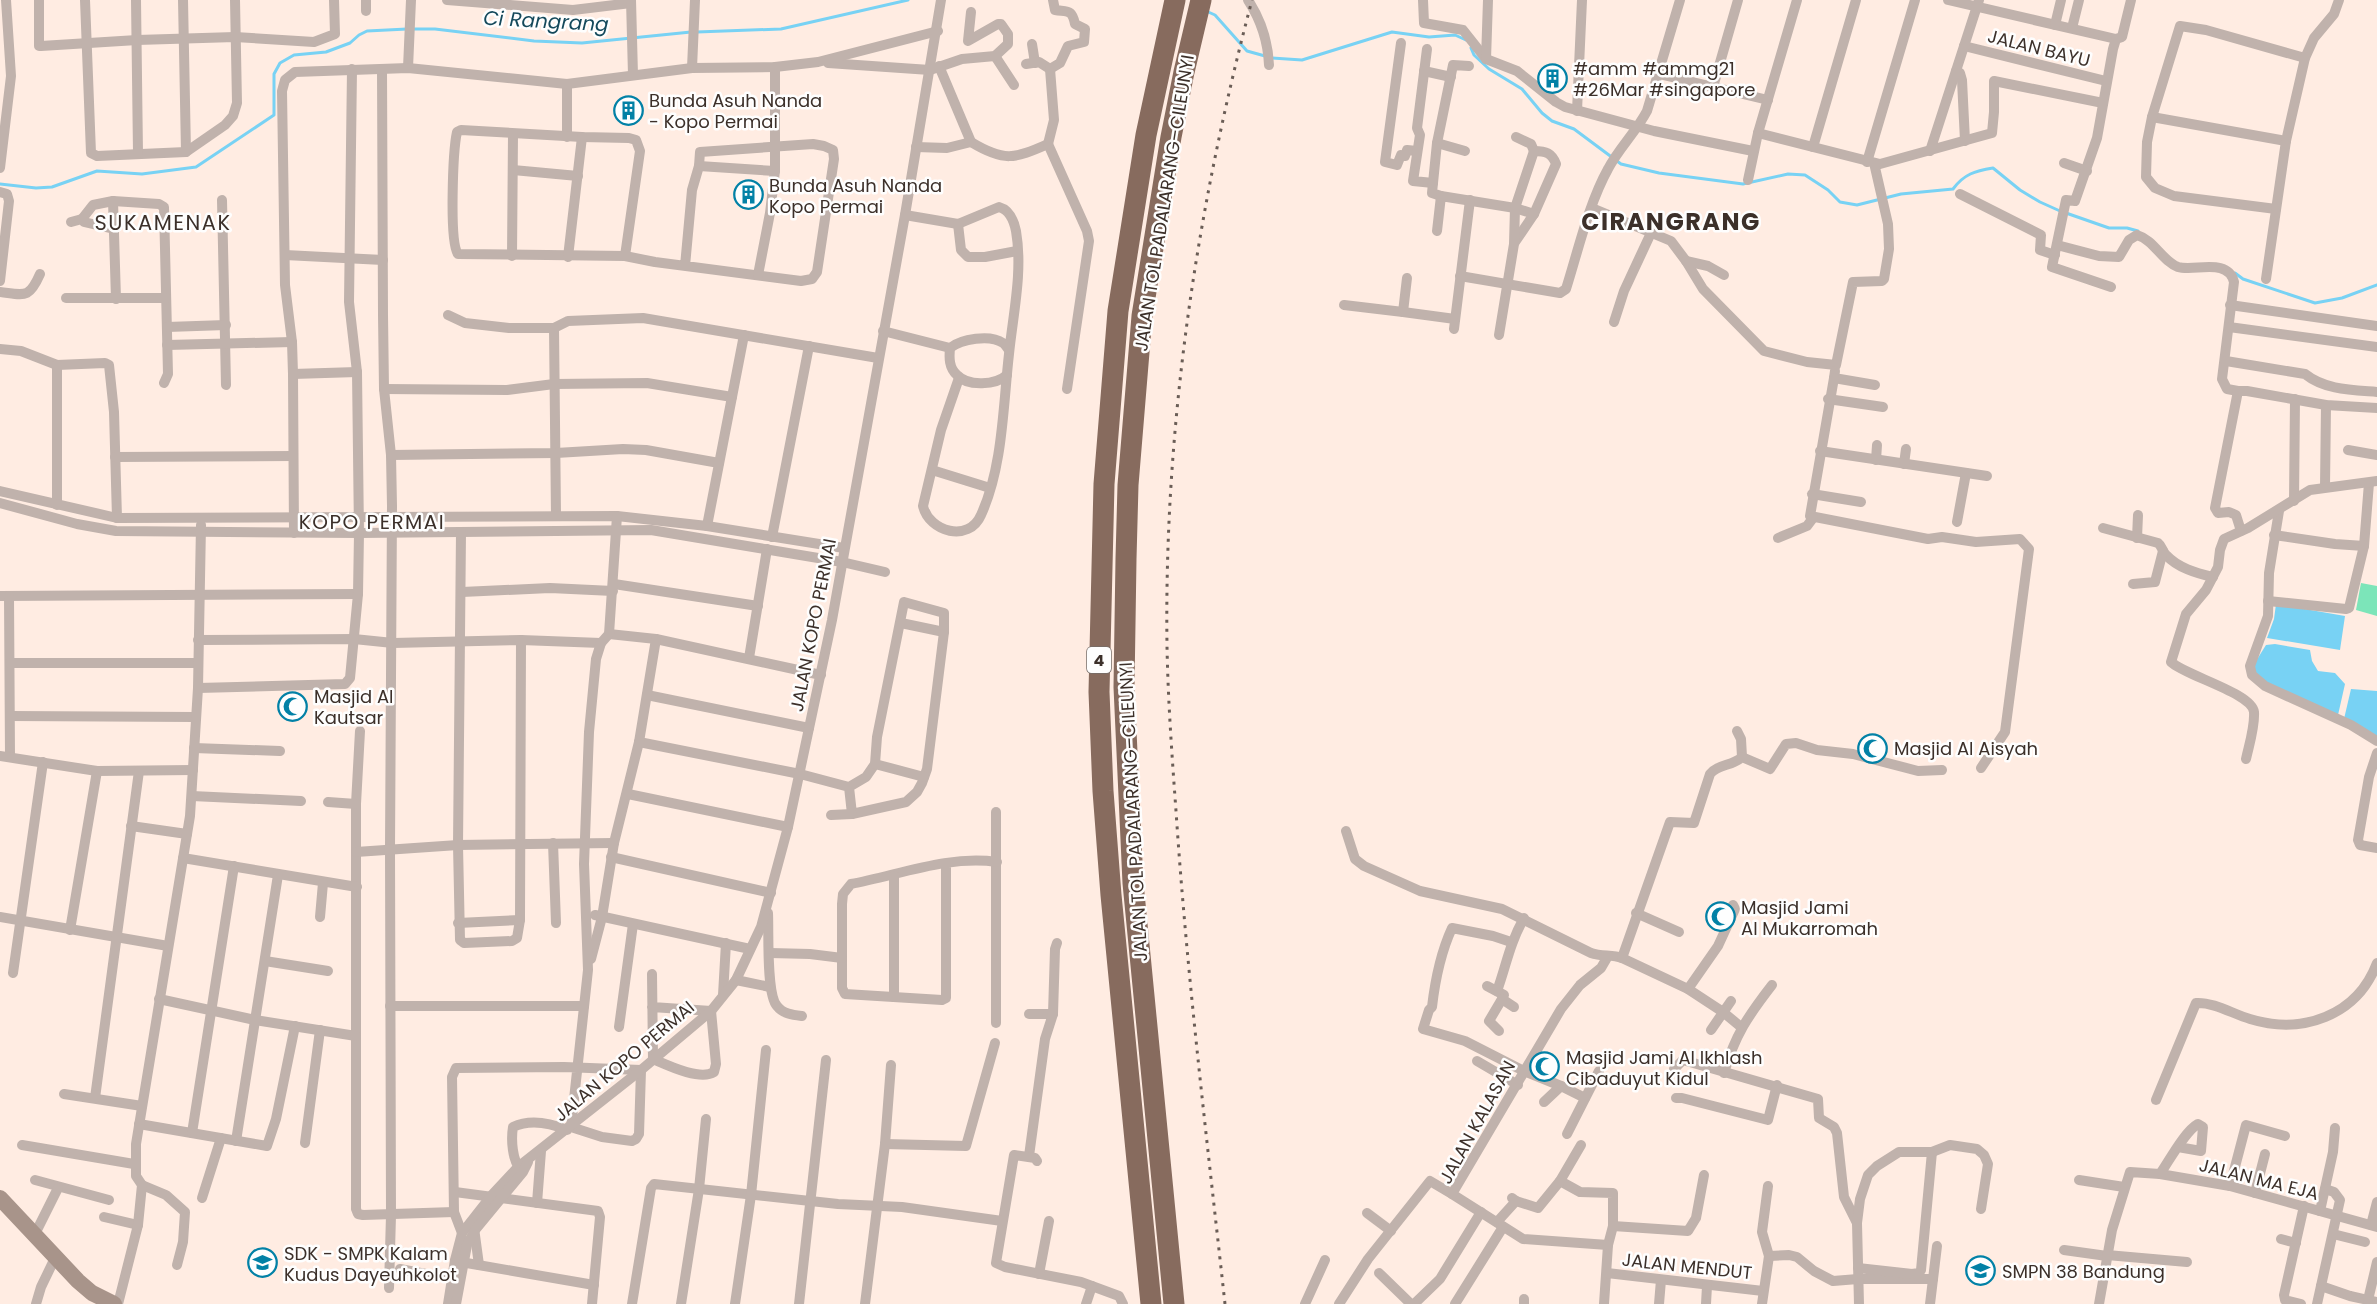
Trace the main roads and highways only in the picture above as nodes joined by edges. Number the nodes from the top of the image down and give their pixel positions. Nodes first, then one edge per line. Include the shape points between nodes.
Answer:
1 (1202, 0) edge
2 (1173, 9) edge
3 (0, 1198) edge
4 (116, 1304) edge
5 (1151, 1304) edge
6 (1174, 1304) edge

1 - 6 highway, JALAN TOL PADALARANG–CILEUNYI / 4 via 1171,137 1142,316 1126,558 1124,687 1133,883
2 - 5 highway, JALAN TOL PADALARANG–CILEUNYI / 4 via 1146,135 1118,311 1104,484 1099,692 1111,895
3 - 4 main road via 92,1293

